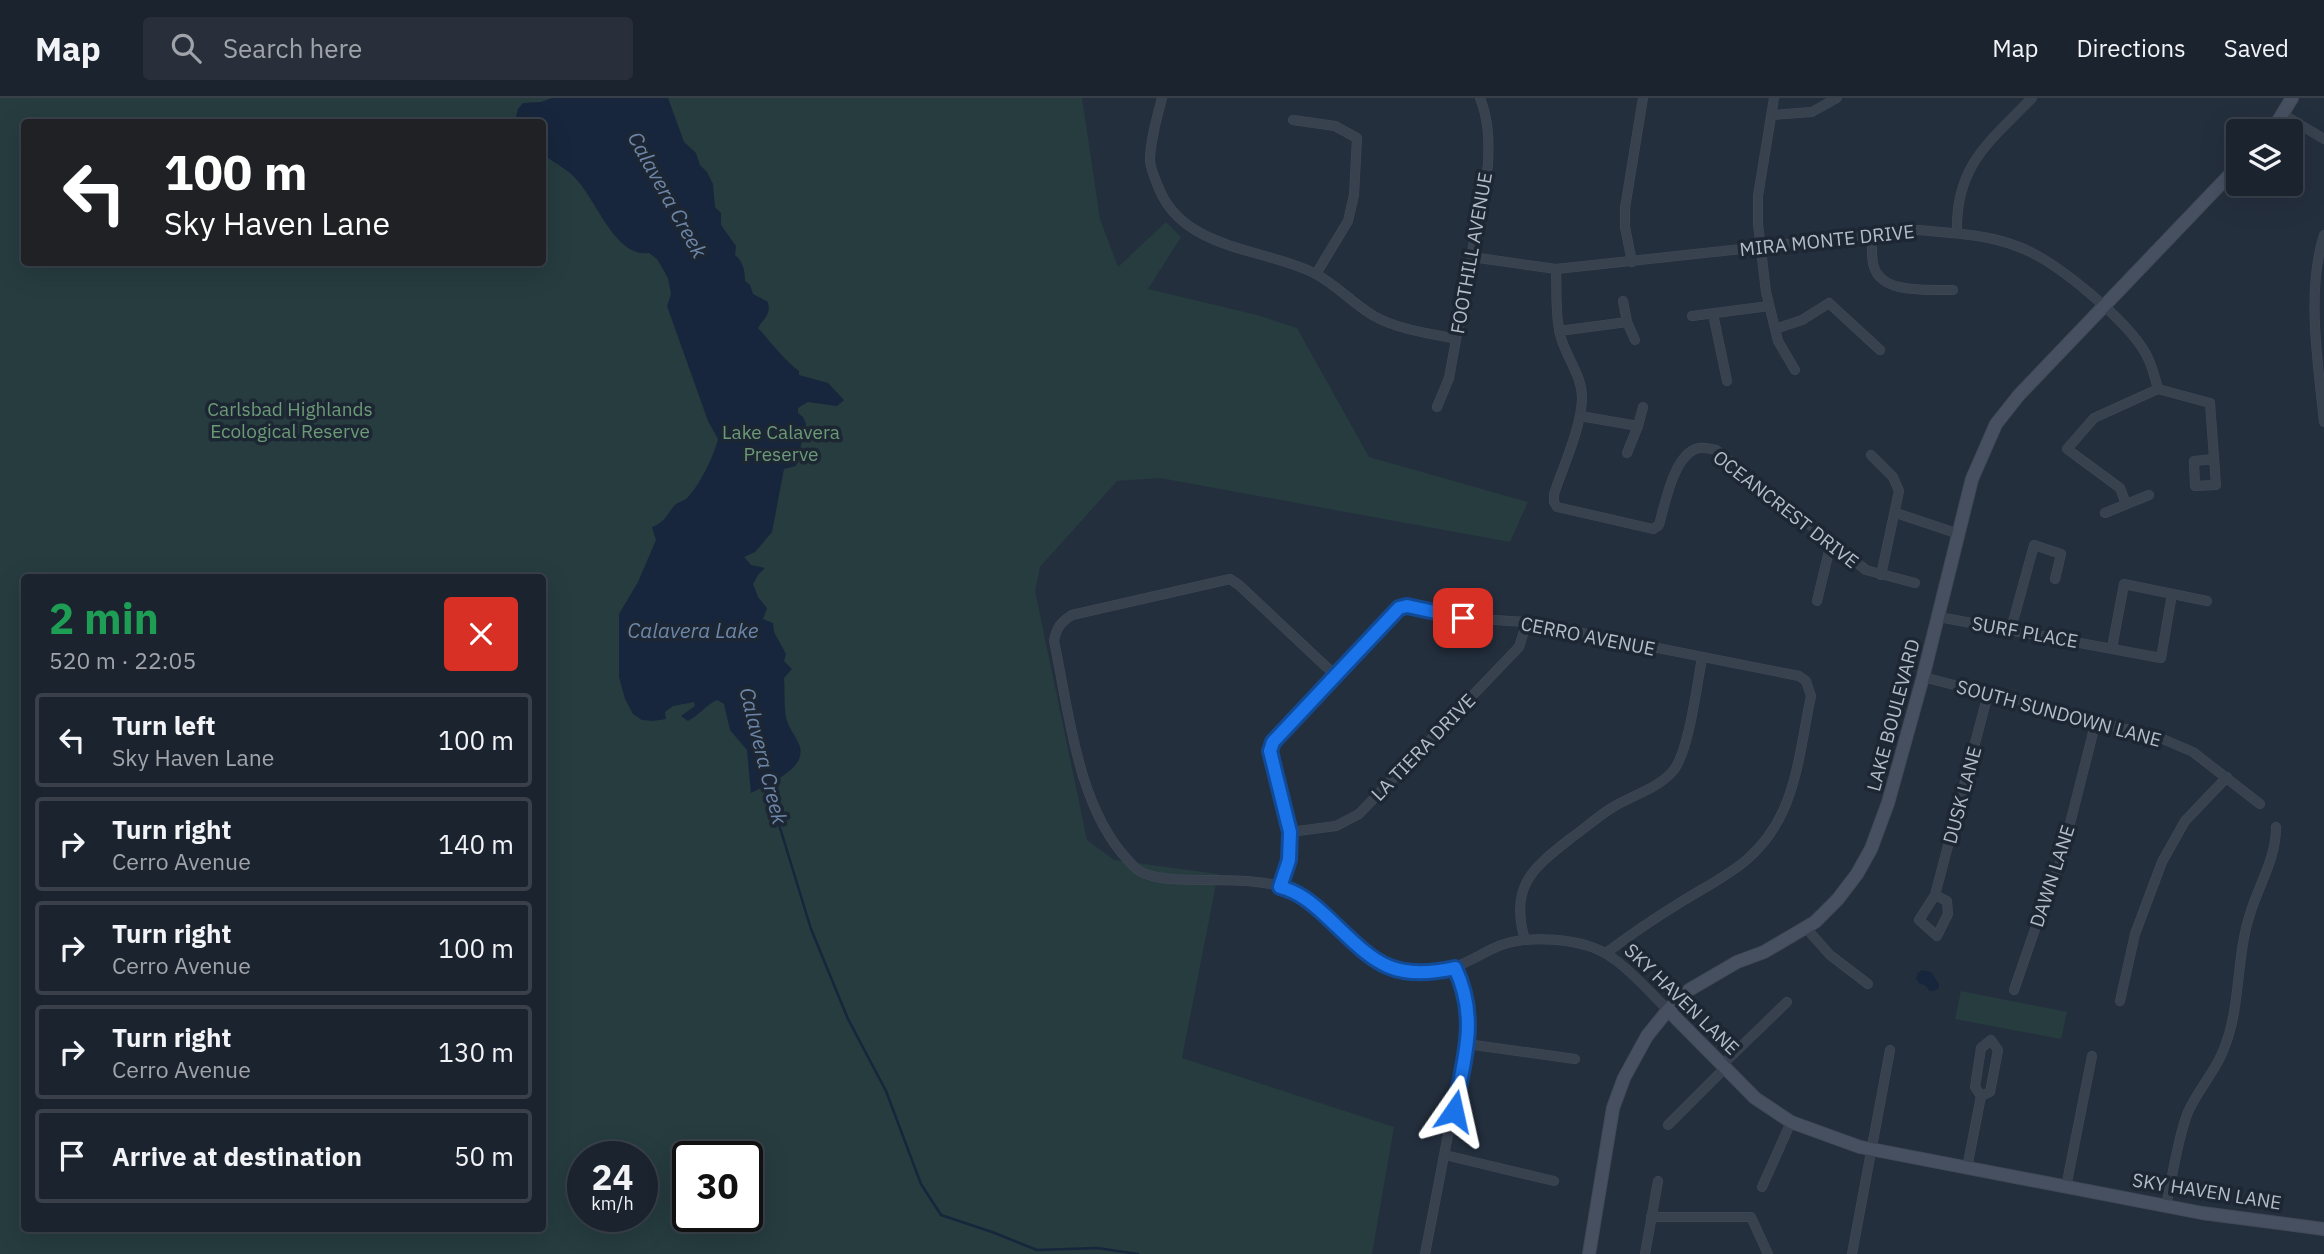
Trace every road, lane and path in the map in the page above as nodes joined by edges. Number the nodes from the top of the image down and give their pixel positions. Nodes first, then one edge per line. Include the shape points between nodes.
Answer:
1 (1162, 98) edge
2 (1480, 98) edge
3 (1643, 98) edge
4 (1774, 98) edge
5 (1837, 98) edge
6 (2032, 98) edge
7 (2292, 98) edge
8 (1772, 115) junction
9 (2284, 115) junction
10 (2281, 119) edge
11 (1293, 120) dead end
12 (2324, 139) edge
13 (2226, 179) edge
14 (1958, 233) junction
15 (1872, 234) junction
16 (2324, 235) edge
17 (1761, 247) junction
18 (1472, 257) junction
19 (1632, 262) junction
20 (1556, 269) junction
21 (1316, 274) junction
22 (2319, 289) edge
23 (1953, 290) dead end
24 (1623, 301) dead end
25 (1769, 306) junction
26 (2103, 307) junction
27 (1713, 314) junction
28 (1692, 316) dead end
29 (1627, 322) junction
30 (1775, 328) junction
31 (1559, 331) junction
32 (1456, 339) junction
33 (1635, 340) dead end
34 (1880, 350) dead end
35 (1794, 370) dead end
36 (1727, 381) dead end
37 (2158, 389) junction
38 (1437, 407) dead end
39 (1643, 407) dead end
40 (1580, 416) junction
41 (2324, 422) edge
42 (1638, 426) junction
43 (1627, 453) dead end
44 (1871, 455) dead end
45 (2214, 459) dead end
46 (2149, 495) dead end
47 (2126, 504) junction
48 (1896, 513) junction
49 (2105, 513) dead end
50 (1959, 534) junction
51 (1831, 543) junction
52 (1881, 575) junction
53 (2055, 579) dead end
54 (1915, 583) dead end
55 (2172, 594) junction
56 (2207, 600) dead end
57 (1817, 601) dead end
58 (1939, 617) junction
59 (1527, 622) junction
60 (2011, 629) junction
61 (2112, 648) junction
62 (1702, 658) junction
63 (1336, 676) junction
64 (1923, 677) junction
65 (1989, 694) junction
66 (2096, 721) junction
67 (2227, 777) junction
68 (2260, 804) dead end
69 (2276, 827) dead end
70 (1290, 832) junction
71 (1280, 887) junction
72 (1935, 895) dead end
73 (1806, 928) junction
74 (1525, 940) junction
75 (1606, 953) junction
76 (1455, 968) junction
77 (1868, 984) dead end
78 (2014, 989) dead end
79 (2120, 1001) dead end
80 (1787, 1002) dead end
81 (1668, 1010) junction
82 (1467, 1044) junction
83 (1890, 1050) dead end
84 (2092, 1056) dead end
85 (1575, 1059) dead end
86 (1724, 1066) junction
87 (1981, 1096) junction
88 (1791, 1122) junction
89 (1668, 1125) dead end
90 (1871, 1150) junction
91 (1445, 1156) junction
92 (1967, 1168) junction
93 (1554, 1181) dead end
94 (1658, 1181) dead end
95 (1762, 1186) dead end
96 (2066, 1187) junction
97 (2166, 1206) junction
98 (1651, 1217) junction
99 (2324, 1228) edge
100 (1425, 1254) edge
101 (1589, 1254) edge
102 (1645, 1254) edge
103 (1768, 1254) edge
104 (1852, 1254) edge

1 - 21 street via 1150,162 1164,200 1178,218 1202,235
2 - 18 street, FOOTHILL AVENUE via 1489,133 1488,165
3 - 19 street via 1625,208
4 - 8 street
5 - 8 street via 1812,112
6 - 14 street via 1981,151 1965,177
7 - 9 main road
8 - 17 street via 1758,196
9 - 10 main road
9 - 12 street
11 - 21 street via 1335,126 1357,138 1348,221
13 - 26 main road, LAKE BOULEVARD
14 - 15 street, MIRA MONTE DRIVE
14 - 26 street, MIRA MONTE DRIVE via 2035,253
15 - 17 street, MIRA MONTE DRIVE
15 - 23 street via 1874,266 1881,281 1891,287
16 - 22 street via 2316,261
17 - 19 street, MIRA MONTE DRIVE
17 - 25 street
18 - 20 street, MIRA MONTE DRIVE
18 - 32 street, FOOTHILL AVENUE
19 - 20 street, MIRA MONTE DRIVE
20 - 31 street
21 - 32 street via 1373,316 1402,328
22 - 41 street
24 - 29 street
25 - 27 street
25 - 30 street
26 - 37 street, MIRA MONTE DRIVE via 2145,352
26 - 50 main road, LAKE BOULEVARD via 1996,424 1972,479
27 - 28 street
27 - 36 street
29 - 31 street
29 - 33 street
30 - 34 street via 1802,320 1829,303
30 - 35 street
31 - 40 street via 1580,384
32 - 38 street, FOOTHILL AVENUE via 1449,379
37 - 45 street via 2210,402
37 - 47 street via 2094,418 2067,449 2120,488
39 - 42 street
40 - 42 street
40 - 51 street, OCEANCREST DRIVE via 1554,494 1557,507 1653,529 1675,471 1701,447 1716,450
42 - 43 street
44 - 48 street via 1893,477 1899,491
46 - 47 street
47 - 49 street
48 - 50 street
48 - 52 street
50 - 58 main road, LAKE BOULEVARD
51 - 52 street, OCEANCREST DRIVE via 1866,570
51 - 57 street
52 - 54 street, OCEANCREST DRIVE
53 - 60 street via 2061,554 2034,545
55 - 56 street
55 - 61 street via 2124,584
55 - 61 street, SURF PLACE via 2161,658
58 - 60 street, SURF PLACE
58 - 64 main road, LAKE BOULEVARD
59 - 62 street, CERRO AVENUE
59 - 63 street, CERRO AVENUE via 1399,608
59 - 70 street, LA TIERA DRIVE via 1519,647 1359,814 1336,826
60 - 61 street, SURF PLACE
62 - 74 street via 1684,748 1675,768 1656,787 1610,808 1538,864 1521,894 1520,923
62 - 75 street, CERRO AVENUE via 1806,681 1811,696 1791,789 1771,834 1745,862
63 - 70 street, CERRO AVENUE via 1273,742 1270,751
63 - 71 street, SKY HAVEN LANE via 1230,579 1072,615 1055,632 1085,787 1111,841 1139,871 1170,879
64 - 65 street, SOUTH SUNDOWN LANE
64 - 73 main road, LAKE BOULEVARD via 1871,849 1838,899
65 - 66 street, SOUTH SUNDOWN LANE
65 - 72 street, DUSK LANE
66 - 67 street, SOUTH SUNDOWN LANE via 2158,737 2193,752
66 - 78 street, DAWN LANE via 2060,863
67 - 68 street, SOUTH SUNDOWN LANE
67 - 79 street via 2185,821 2162,862 2135,934
69 - 97 street via 2273,856 2242,944 2234,1015 2225,1047 2187,1115
70 - 71 street, CERRO AVENUE via 1289,860
71 - 76 street, SKY HAVEN LANE via 1314,905 1386,967 1413,974
73 - 77 street via 1830,955
73 - 81 main road, LAKE BOULEVARD via 1689,990
74 - 75 street, SKY HAVEN LANE via 1566,942
74 - 76 street, SKY HAVEN LANE via 1497,947
75 - 81 street, SKY HAVEN LANE
76 - 82 street via 1468,1008
80 - 86 street
81 - 86 main road, SKY HAVEN LANE
81 - 101 main road, LAKE BOULEVARD via 1647,1036 1618,1093
82 - 85 street
82 - 91 street
83 - 90 street
84 - 96 street
86 - 88 main road, SKY HAVEN LANE via 1755,1098
86 - 89 street
87 - 87 street via 1975,1087 1981,1048 1991,1040 1998,1051 1990,1092
87 - 92 street
88 - 90 main road, SKY HAVEN LANE
88 - 95 street
90 - 92 main road, SKY HAVEN LANE
90 - 104 street
91 - 93 street
91 - 100 street
92 - 96 main road, SKY HAVEN LANE
94 - 98 street
96 - 97 main road, SKY HAVEN LANE
97 - 99 main road, SKY HAVEN LANE
98 - 102 street
98 - 103 street via 1751,1217

